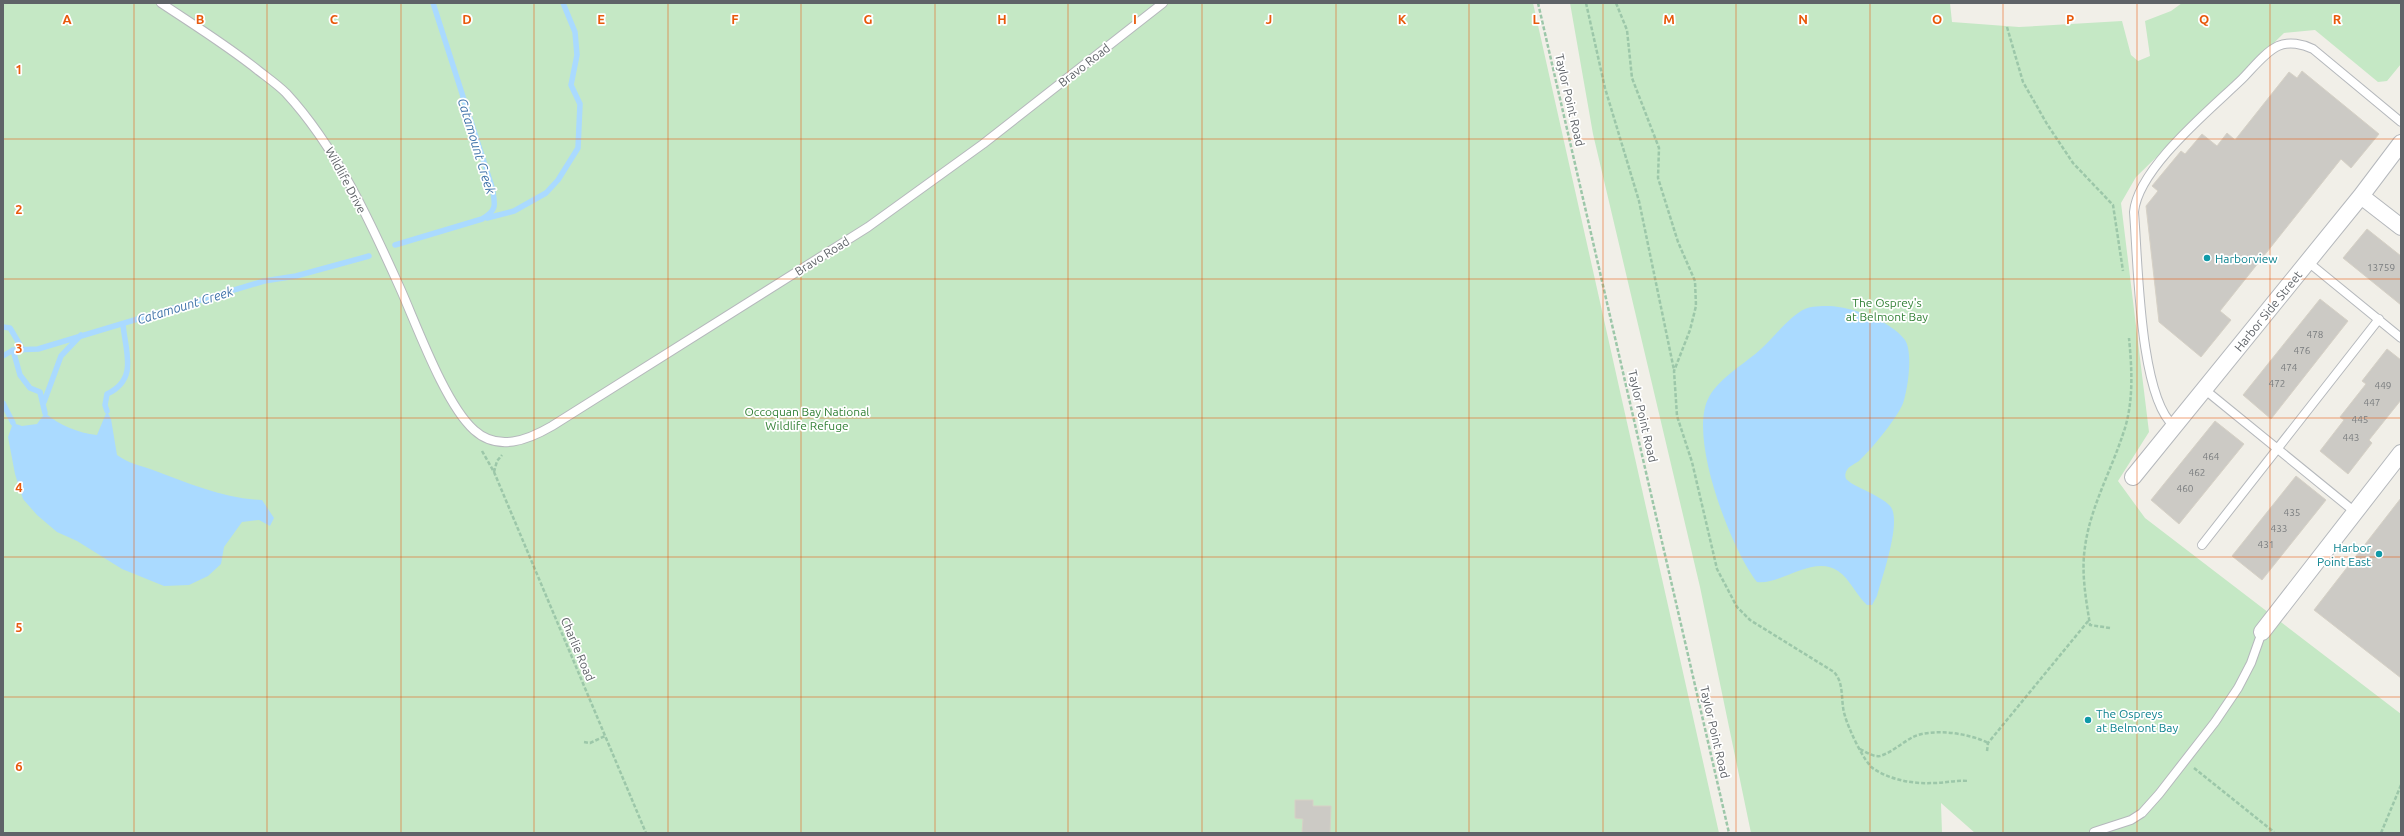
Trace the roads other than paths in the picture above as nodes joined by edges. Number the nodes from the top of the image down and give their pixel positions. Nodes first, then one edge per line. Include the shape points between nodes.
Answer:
1 (161, 3) edge
2 (1163, 3) edge
3 (2401, 122) edge
4 (2401, 144) edge
5 (2361, 196) junction
6 (2401, 228) edge
7 (2308, 262) junction
8 (2379, 319) junction
9 (2401, 338) edge
10 (2204, 390) junction
11 (461, 414) joint
12 (2174, 426) junction
13 (2277, 449) junction
14 (2401, 453) edge
15 (2133, 477) dead end
16 (2355, 512) junction
17 (2202, 545) dead end
18 (2262, 632) joint
19 (2094, 832) dead end

1 - 11 lane, Wildlife Drive via 218,40 285,92 328,145 390,267 444,387
2 - 11 lane, Bravo Road via 983,144 868,227 552,426 531,438 509,443 491,440 474,430
3 - 12 lane via 2313,49 2301,44 2279,46 2180,139 2147,178 2137,197 2134,212 2144,340 2160,405 2168,422
4 - 5 street, Harbor Side Street
5 - 6 street
5 - 7 street, Harbor Side Street
7 - 8 lane
7 - 10 street, Harbor Side Street
8 - 9 lane
8 - 13 lane
10 - 12 street, Harbor Side Street
10 - 13 lane
12 - 15 street, Harbor Side Street
13 - 16 lane
13 - 17 lane
14 - 16 street
16 - 18 street
18 - 19 lane via 2251,663 2238,688 2186,761 2142,813 2121,824

